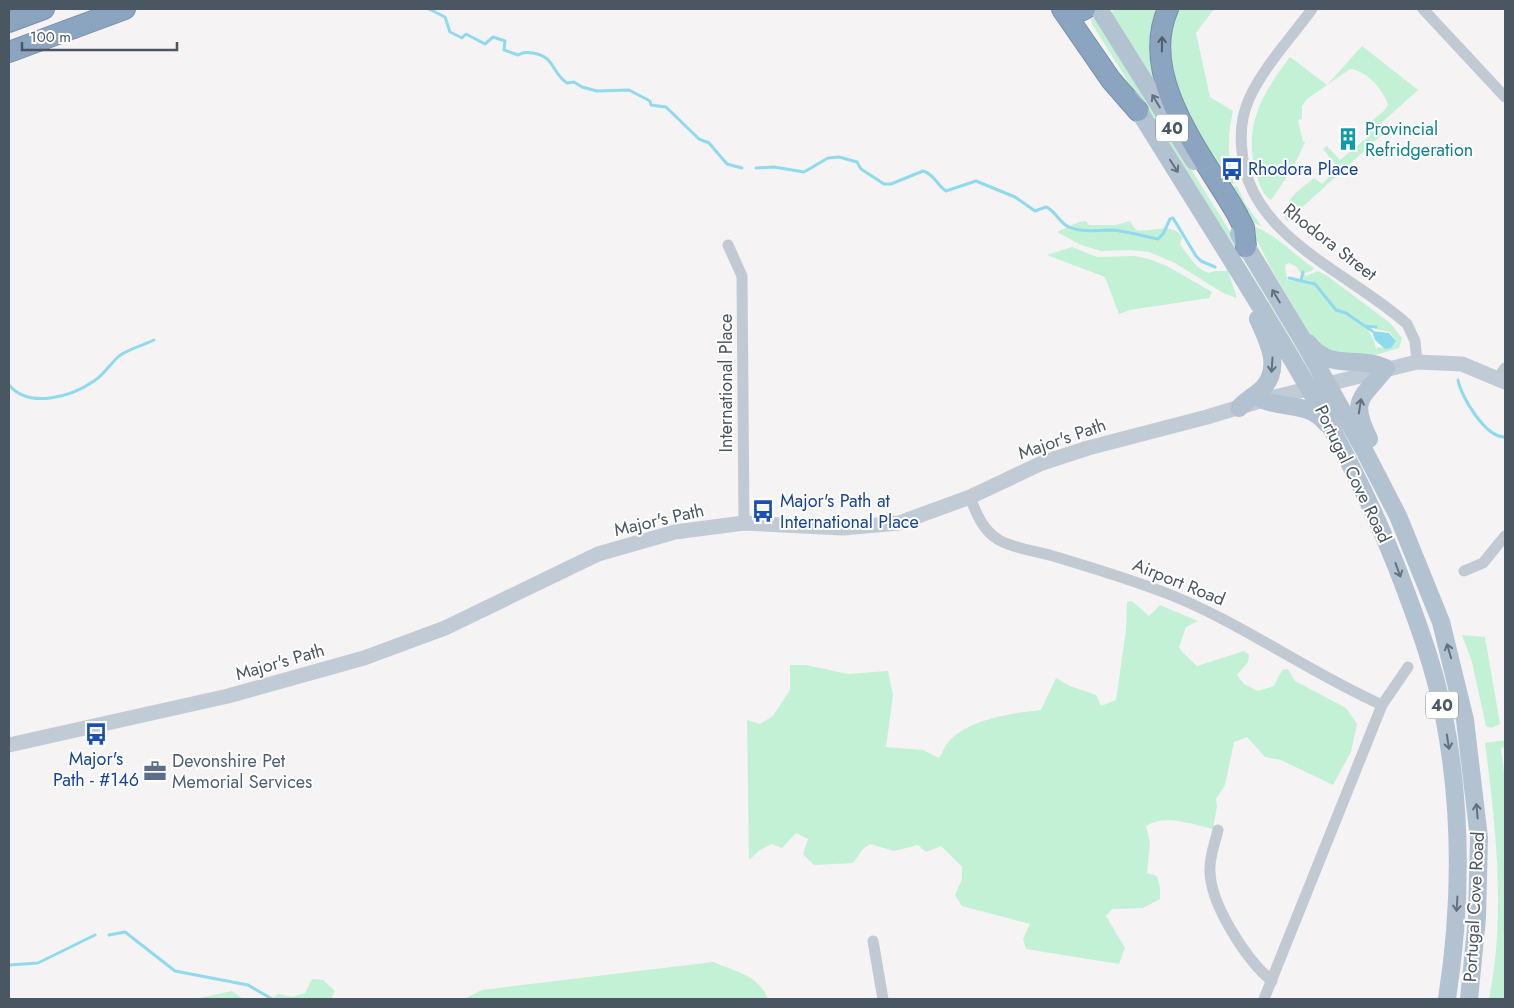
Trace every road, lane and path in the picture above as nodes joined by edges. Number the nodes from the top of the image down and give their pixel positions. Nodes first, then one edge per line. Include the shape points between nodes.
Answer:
1 (44, 9) edge
2 (125, 9) edge
3 (1099, 9) edge
4 (1168, 9) edge
5 (1312, 9) edge
6 (1423, 9) edge
7 (1074, 10) edge
8 (9, 22) edge
9 (9, 52) edge
10 (1505, 97) edge
11 (1138, 111) joint
12 (728, 246) dead end
13 (1238, 251) junction
14 (1301, 337) junction
15 (1417, 362) junction
16 (1386, 368) junction
17 (1503, 376) edge
18 (1319, 387) junction
19 (1263, 400) junction
20 (1239, 408) junction
21 (1334, 430) junction
22 (970, 497) junction
23 (1398, 516) junction
24 (744, 523) junction
25 (1505, 536) edge
26 (1464, 570) dead end
27 (1408, 667) dead end
28 (1382, 705) junction
29 (9, 745) edge
30 (1218, 830) dead end
31 (873, 941) dead end
32 (1272, 981) junction
33 (883, 999) edge
34 (1264, 999) edge
35 (1447, 999) edge
36 (1469, 999) edge

1 - 8 highway
2 - 9 highway
13 -> 3 main road, Portugal Cove Road / 40
13 -> 4 highway via 1244,228 1182,122 1166,85 1162,33
5 - 15 street, Rhodora Street via 1262,76 1248,101 1241,141 1247,181 1258,204 1282,231 1407,324 1415,341
6 - 10 street
7 - 11 highway via 1111,80
11 -> 13 main road, Portugal Cove Road / 40
12 - 24 street, International Place via 742,276
14 -> 13 main road, Portugal Cove Road / 40
13 - 18 main road, Portugal Cove Road / 40
13 -> 20 main road via 1273,360 1263,387
14 - 16 main road via 1326,358 1374,362
14 - 18 main road, Portugal Cove Road / 40
15 - 16 street, Major's Path
15 - 17 street, Major's Path via 1462,364
16 - 18 street, Major's Path
23 -> 16 main road via 1392,487 1358,412 1361,398
18 - 19 street, Major's Path
18 - 21 main road, Portugal Cove Road / 40
18 - 23 main road, Portugal Cove Road / 40
19 - 20 street, Major's Path
19 - 21 main road via 1310,410
20 - 22 street, Major's Path via 1062,456
21 -> 35 main road, Portugal Cove Road / 40 via 1394,558 1426,643 1443,712 1455,791 1458,842 1456,920
22 - 24 street, Major's Path via 918,517 877,526 843,528
22 - 28 street, Airport Road via 982,522 997,539 1126,579 1193,605
36 -> 23 main road, Portugal Cove Road / 40 via 1476,927 1479,838 1466,720 1441,622
24 - 29 street, Major's Path via 674,532 611,550 563,569 431,634 309,674 220,698
25 - 26 street via 1483,563
27 - 28 street
28 - 32 street
30 - 32 street via 1210,882 1220,908 1245,951
31 - 33 street
32 - 34 street

